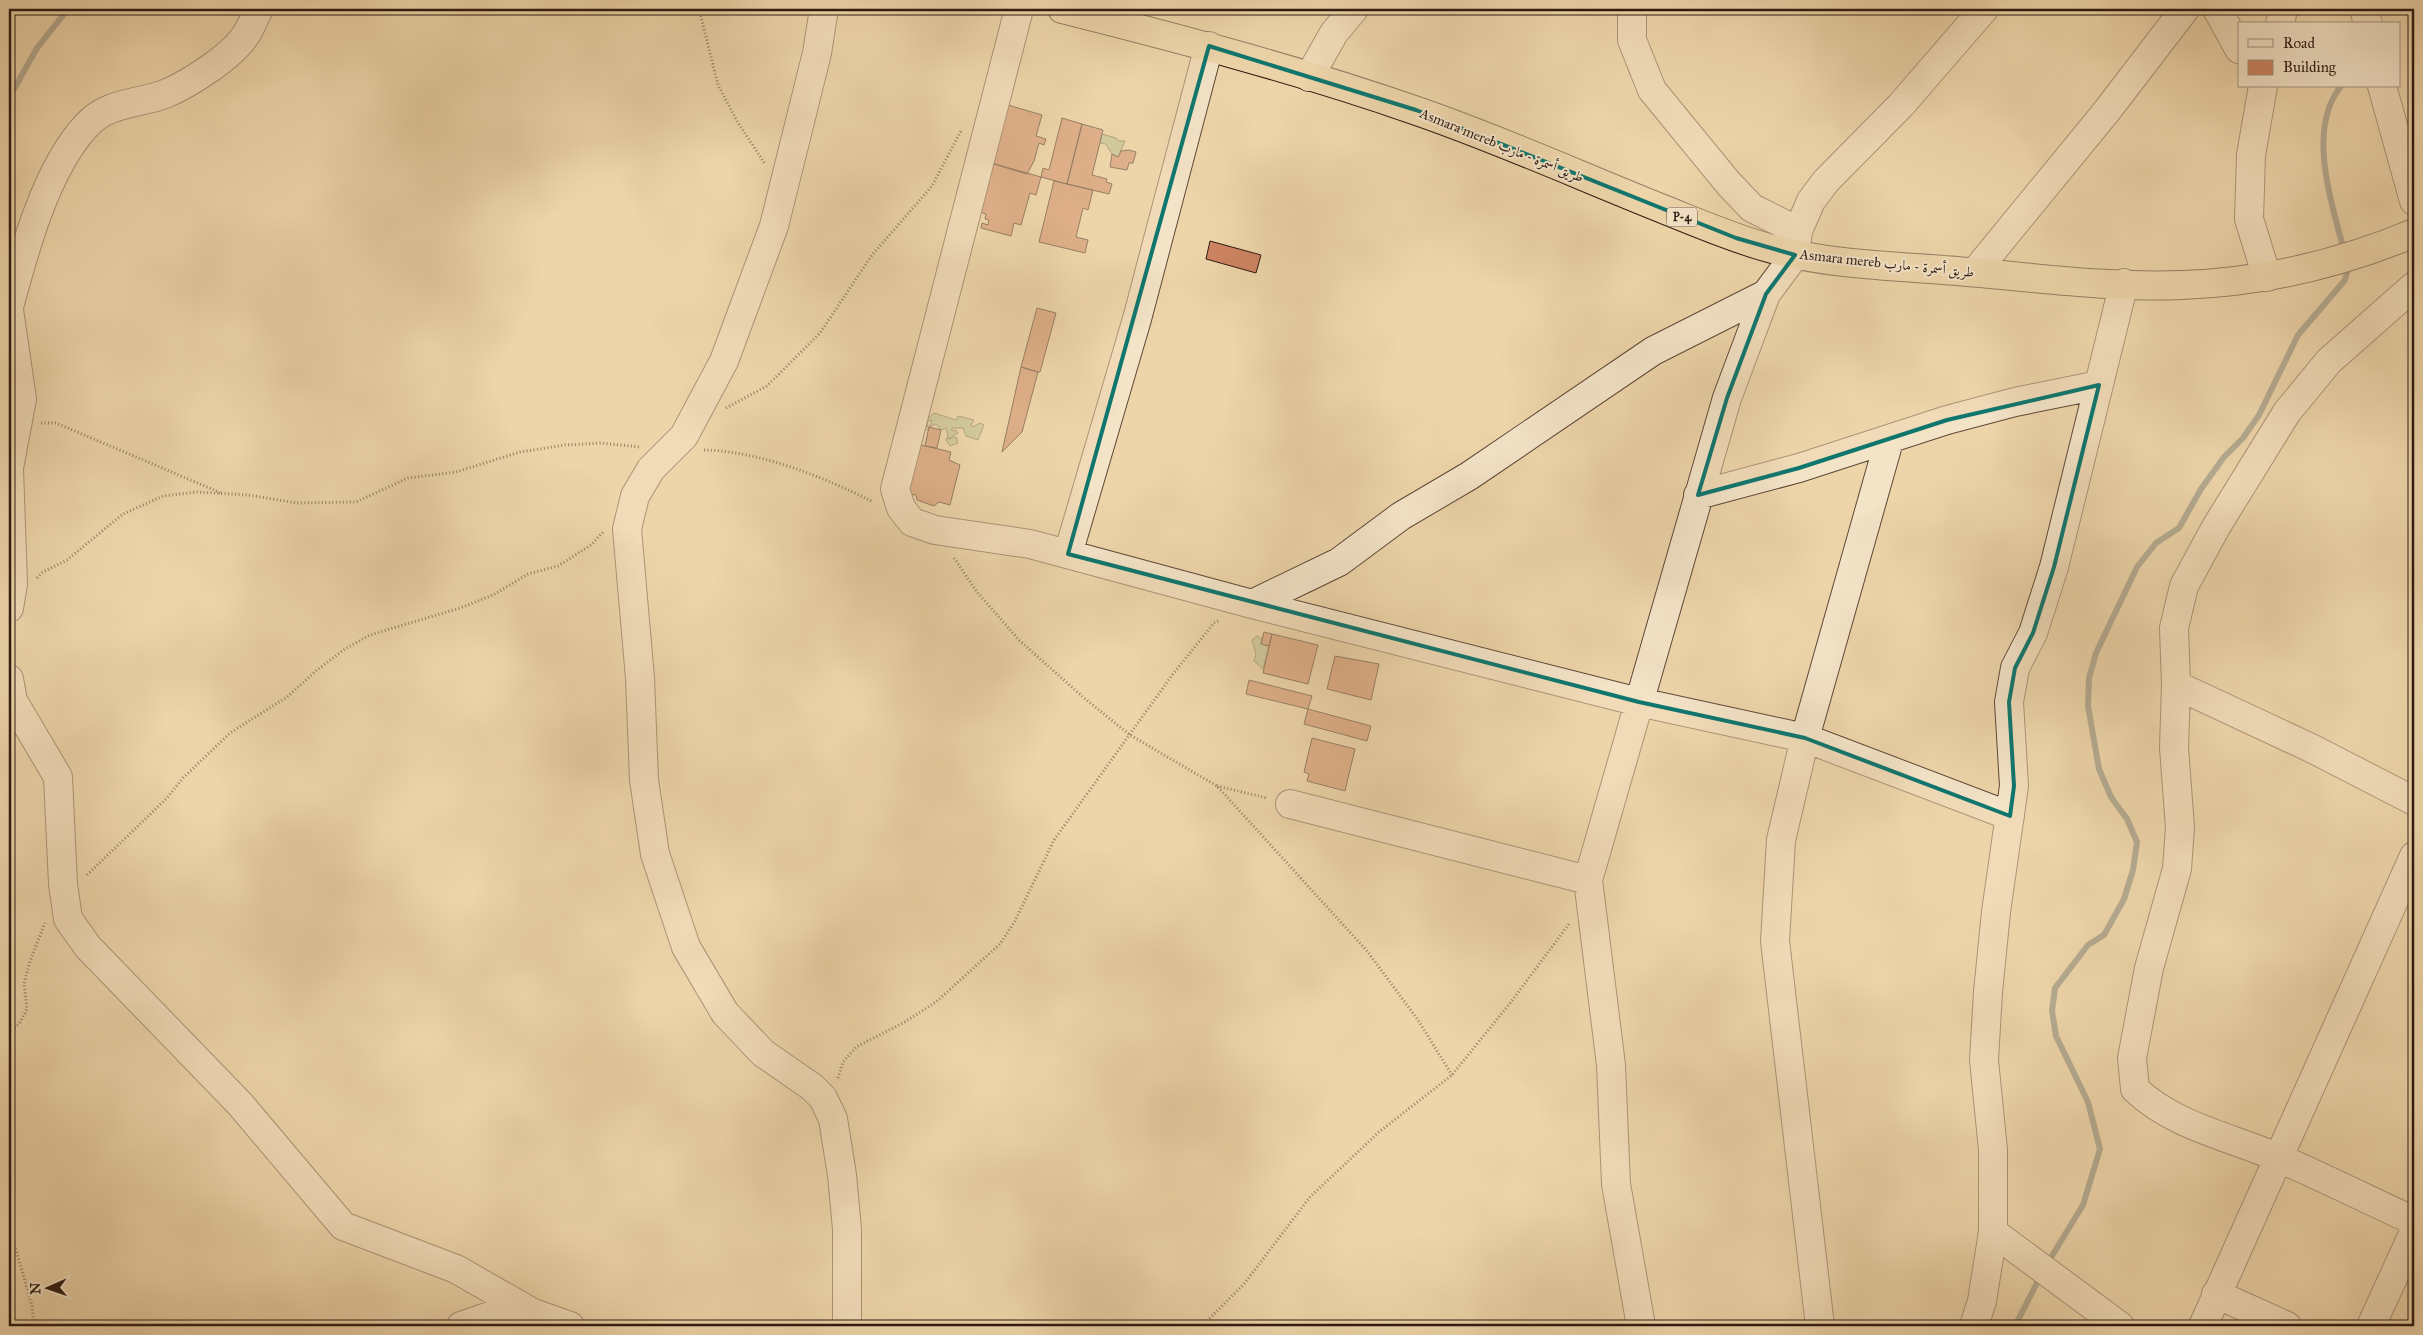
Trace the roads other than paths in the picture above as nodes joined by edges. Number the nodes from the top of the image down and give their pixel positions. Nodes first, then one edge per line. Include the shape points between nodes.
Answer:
1 (259, 9) edge
2 (824, 9) edge
3 (1019, 9) edge
4 (1062, 9) edge
5 (1354, 9) edge
6 (1632, 9) edge
7 (1984, 9) edge
8 (2185, 9) edge
9 (2216, 9) edge
10 (2283, 9) edge
11 (2364, 9) edge
12 (2280, 22) edge
13 (2367, 22) edge
14 (1209, 46) junction
15 (2238, 47) edge
16 (1309, 77) junction
17 (2262, 88) edge
18 (2383, 88) edge
19 (2414, 201) edge
20 (2414, 232) edge
21 (1797, 243) junction
22 (1975, 272) junction
23 (2267, 277) junction
24 (2124, 283) junction
25 (2414, 286) edge
26 (1766, 294) junction
27 (9, 308) edge
28 (2099, 385) junction
29 (1889, 441) junction
30 (1698, 495) junction
31 (1068, 554) junction
32 (9, 604) edge
33 (1252, 604) junction
34 (9, 608) edge
35 (9, 679) edge
36 (2176, 684) junction
37 (1640, 702) junction
38 (1805, 738) junction
39 (2414, 801) edge
40 (1290, 804) road end
41 (2010, 816) junction
42 (2414, 856) edge
43 (1589, 888) junction
44 (833, 1119) junction
45 (2278, 1158) junction
46 (2414, 1221) edge
47 (1992, 1232) junction
48 (2414, 1232) edge
49 (2216, 1294) junction
50 (533, 1313) junction
51 (461, 1326) edge
52 (570, 1326) edge
53 (833, 1326) edge
54 (847, 1326) edge
55 (1641, 1326) edge
56 (1820, 1326) edge
57 (1974, 1326) edge
58 (2120, 1326) edge
59 (2202, 1326) edge
60 (2287, 1326) edge
61 (2371, 1326) edge

1 - 27 street via 245,37 210,69 165,94 116,105 86,124 64,155 36,217
2 - 44 street via 817,53 774,226 724,361 684,436 652,469 635,496 627,529 640,678 644,780 655,854 686,947 725,1013 763,1053 812,1087 823,1098
3 - 31 street via 896,489 901,508 912,522 935,530 1030,544
4 - 14 highway, Asmara mereb طريق أسمرة - مارب / P-4
5 - 16 street via 1334,33
6 - 21 street via 1632,40 1652,90 1729,184 1752,208
7 - 21 street via 1901,105 1826,181 1811,201
8 - 22 street via 2106,112
9 - 15 street
10 - 12 street
11 - 13 street
14 - 16 highway, Asmara mereb طريق أسمرة - مارب / P-4
14 - 31 street via 1137,319
16 - 21 highway, Asmara mereb طريق أسمرة - مارب / P-4 via 1416,110 1727,234
17 - 23 street via 2252,155 2249,218
18 - 19 street
20 - 23 highway, Asmara mereb طريق أسمرة - مارب / P-4 via 2378,248 2327,264
21 - 22 highway, Asmara mereb طريق أسمرة - مارب / P-4
21 - 26 street
22 - 24 highway, Asmara mereb طريق أسمرة - مارب / P-4
23 - 24 highway, Asmara mereb طريق أسمرة - مارب / P-4 via 2180,285
24 - 28 street
25 - 36 street via 2329,361 2287,412 2216,527 2184,586 2174,628
26 - 30 street via 1727,398
26 - 33 street via 1653,351 1469,476 1401,516 1339,562
27 - 32 street via 22,399 9,468 13,584
28 - 29 street via 1947,420
28 - 41 street via 2054,567 2033,633 2015,668 2010,702 2014,786
29 - 30 street
29 - 38 street
30 - 37 street
31 - 33 street
32 - 34 street
33 - 37 street
35 - 50 street via 13,701 58,777 68,919 88,947 240,1104 343,1226 456,1268
36 - 39 street
36 - 45 street via 2174,748 2180,826 2177,869 2149,968 2132,1058 2135,1089 2150,1104 2178,1118
37 - 38 street
37 - 43 street
38 - 41 street
38 - 56 street via 1781,840 1775,940
40 - 43 street
41 - 47 street via 1996,912 1984,1060 1993,1150
42 - 45 street
43 - 55 street via 1611,1065 1616,1184
44 - 53 street via 828,1224
44 - 54 street via 847,1229
45 - 46 street
45 - 49 street
47 - 57 street via 1982,1301
47 - 58 street
48 - 61 street
49 - 59 street
49 - 60 street
50 - 51 street via 490,1316
50 - 52 street

